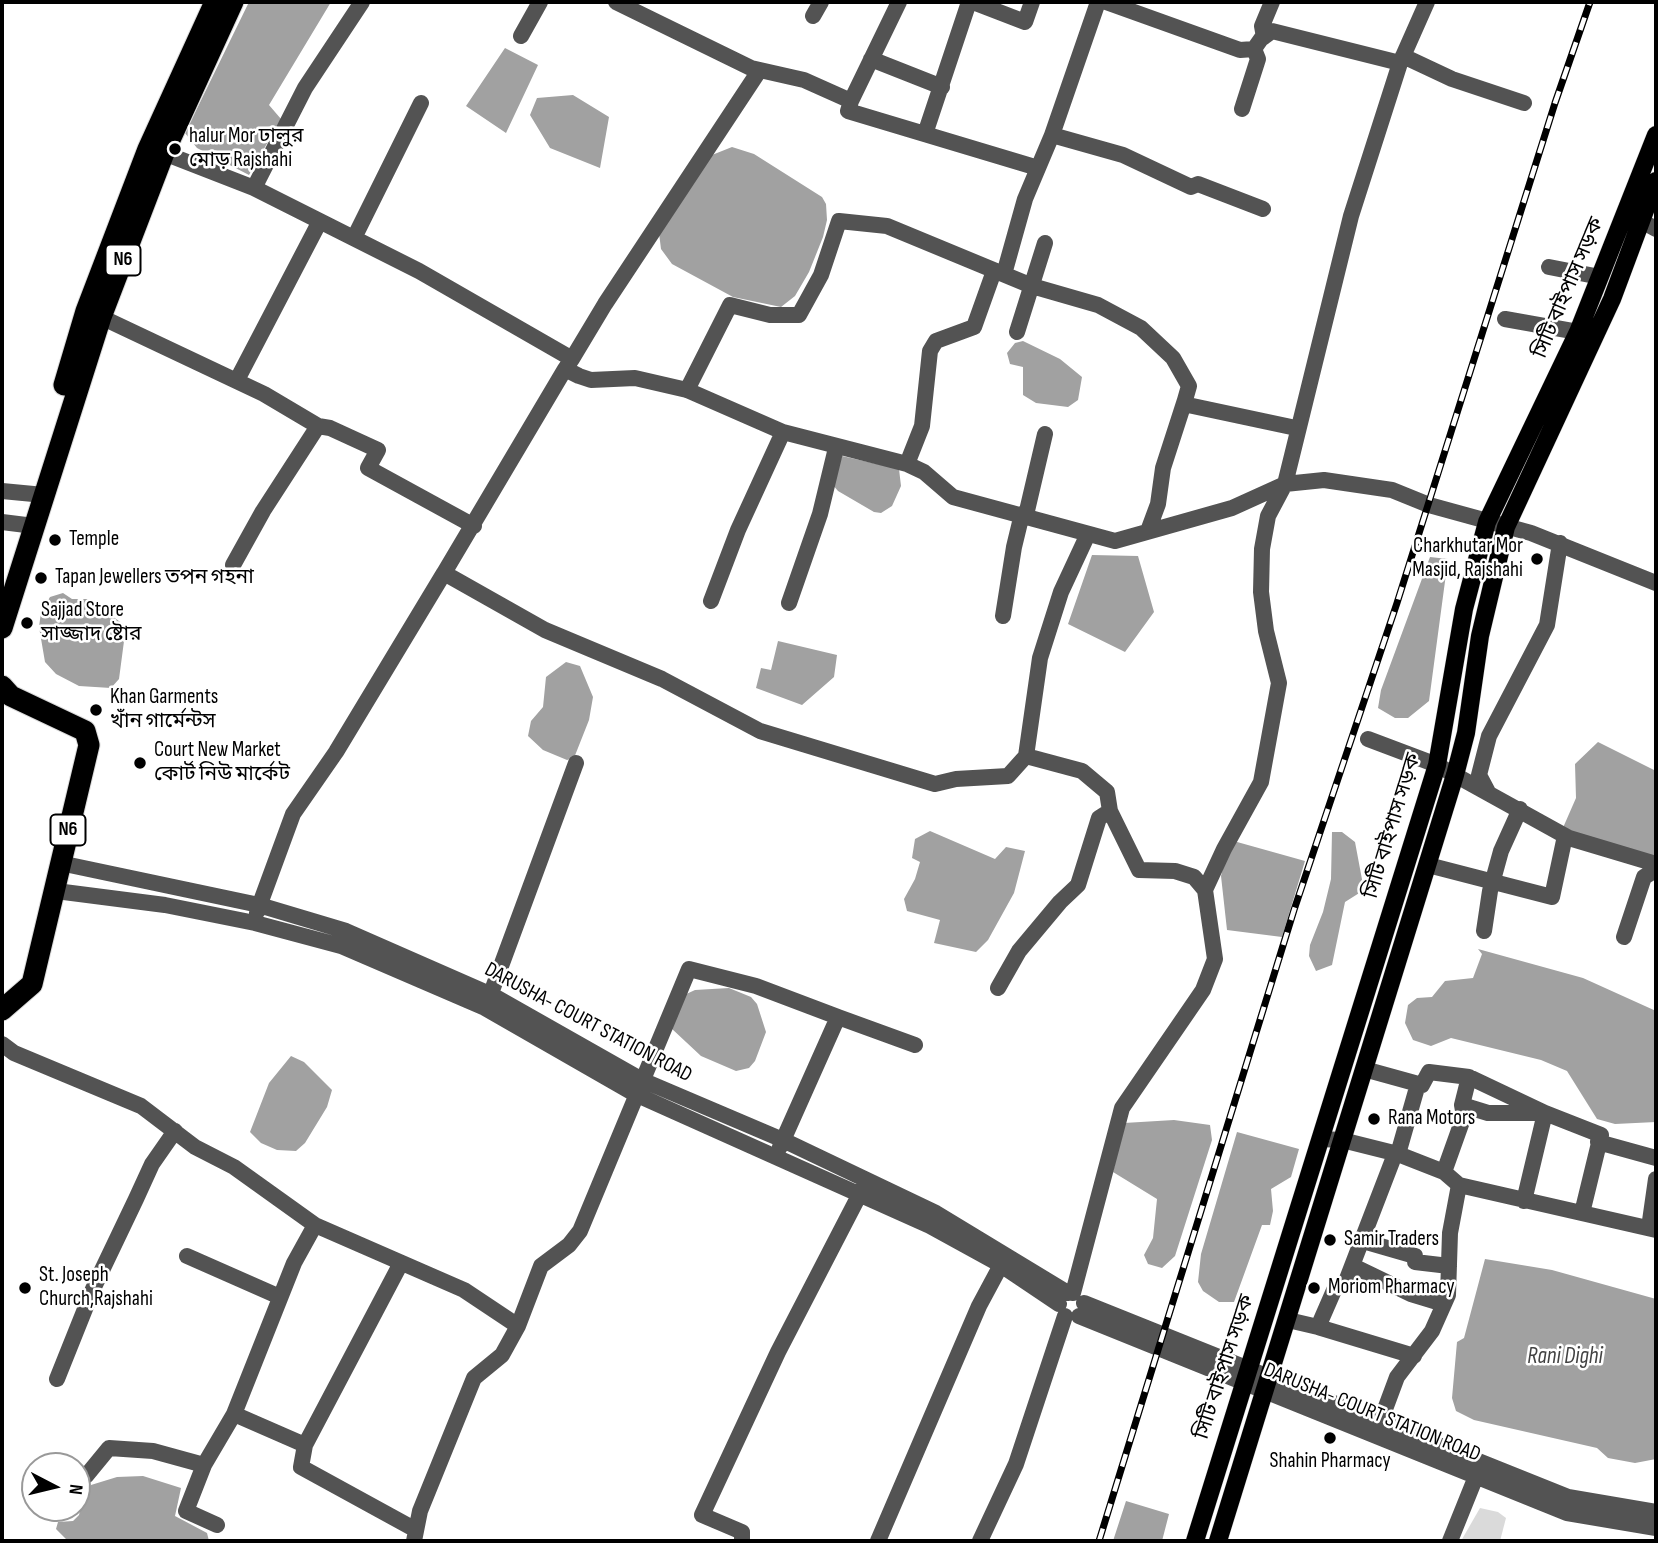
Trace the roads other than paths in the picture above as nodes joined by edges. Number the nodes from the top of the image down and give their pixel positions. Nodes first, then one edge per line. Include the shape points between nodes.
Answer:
1 (215, 2) edge
2 (233, 2) edge
3 (362, 2) edge
4 (540, 2) edge
5 (616, 2) edge
6 (899, 2) edge
7 (971, 2) edge
8 (1032, 2) edge
9 (1098, 2) edge
10 (1106, 2) edge
11 (1272, 2) edge
12 (1427, 2) edge
13 (645, 9) edge
14 (521, 36) dead end
15 (1259, 43) junction
16 (871, 59) junction
17 (1402, 59) junction
18 (759, 71) junction
19 (942, 88) junction
20 (850, 101) junction
21 (421, 103) dead end
22 (1524, 103) dead end
23 (1242, 109) dead end
24 (925, 134) junction
25 (1052, 135) junction
26 (1656, 135) edge
27 (164, 153) junction
28 (1038, 168) junction
29 (1656, 181) edge
30 (254, 188) junction
31 (1263, 209) dead end
32 (320, 221) junction
33 (1640, 221) edge
34 (354, 238) junction
35 (1045, 243) dead end
36 (1549, 267) dead end
37 (999, 272) junction
38 (1600, 277) junction
39 (1032, 286) junction
40 (101, 317) junction
41 (1506, 319) dead end
42 (1017, 332) dead end
43 (1578, 332) junction
44 (568, 364) junction
45 (237, 380) junction
46 (687, 390) junction
47 (1185, 400) junction
48 (318, 426) junction
49 (1296, 428) junction
50 (783, 432) junction
51 (1045, 433) dead end
52 (836, 448) junction
53 (906, 464) junction
54 (1285, 484) junction
55 (2, 491) edge
56 (38, 495) junction
57 (1024, 515) junction
58 (2, 522) edge
59 (1487, 522) junction
60 (29, 526) junction
61 (474, 526) junction
62 (1506, 527) junction
63 (1148, 531) junction
64 (1088, 534) junction
65 (1560, 543) junction
66 (233, 565) dead end
67 (444, 573) junction
68 (1656, 583) edge
69 (711, 601) dead end
70 (789, 603) dead end
71 (1003, 616) dead end
72 (2, 628) edge
73 (2, 686) edge
74 (1368, 739) dead end
75 (1026, 756) junction
76 (576, 763) dead end
77 (1437, 765) junction
78 (1455, 775) junction
79 (1488, 792) junction
80 (1520, 809) junction
81 (1110, 811) junction
82 (1565, 836) junction
83 (60, 863) junction
84 (1428, 864) junction
85 (1656, 864) edge
86 (1656, 870) edge
87 (1492, 882) junction
88 (1205, 890) junction
89 (56, 891) junction
90 (259, 905) junction
91 (255, 923) junction
92 (1483, 931) dead end
93 (1624, 937) dead end
94 (998, 988) dead end
95 (488, 1001) junction
96 (2, 1010) edge
97 (838, 1017) junction
98 (2, 1044) edge
99 (915, 1045) dead end
100 (1364, 1069) junction
101 (1469, 1077) junction
102 (1418, 1084) junction
103 (639, 1087) junction
104 (1462, 1105) junction
105 (1545, 1113) junction
106 (175, 1131) junction
107 (1320, 1139) junction
108 (783, 1140) junction
109 (1342, 1140) junction
110 (1598, 1142) junction
111 (1397, 1154) junction
112 (776, 1156) junction
113 (1656, 1158) edge
114 (1444, 1172) junction
115 (1656, 1179) edge
116 (864, 1185) junction
117 (1460, 1185) junction
118 (1524, 1201) junction
119 (1582, 1213) junction
120 (315, 1224) junction
121 (1653, 1229) edge
122 (1363, 1241) junction
123 (187, 1256) dead end
124 (401, 1263) junction
125 (1001, 1265) junction
126 (1353, 1266) junction
127 (1449, 1266) junction
128 (280, 1297) junction
129 (1071, 1304) junction
130 (1444, 1304) junction
131 (1288, 1320) junction
132 (518, 1326) junction
133 (1318, 1327) junction
134 (1414, 1356) junction
135 (1247, 1376) junction
136 (57, 1379) dead end
137 (1268, 1384) junction
138 (234, 1413) junction
139 (1381, 1420) junction
140 (305, 1445) junction
141 (1482, 1461) junction
142 (204, 1465) junction
143 (91, 1470) edge
144 (1476, 1477) junction
145 (1656, 1512) edge
146 (217, 1525) dead end
147 (1656, 1528) edge
148 (415, 1536) edge
149 (743, 1541) edge
150 (878, 1541) edge
151 (980, 1541) edge
152 (1195, 1541) edge
153 (1218, 1541) edge
154 (1450, 1541) edge

1 - 56 highway, N6 via 148,149 86,311
2 - 27 highway, N6
3 - 30 street via 305,88
4 - 14 street
5 - 13 street
6 - 16 street
7 - 8 street via 1026,22
7 - 19 street
9 - 25 street
10 - 15 street via 1240,50
11 - 15 street
12 - 17 street
13 - 18 street
15 - 17 street via 1272,31
15 - 23 street
16 - 19 street
16 - 20 street
17 - 22 street
17 - 49 street via 1351,216
18 - 20 street via 804,80
18 - 44 street
19 - 24 street
20 - 24 street via 848,111
21 - 34 street
24 - 28 street
25 - 28 street
25 - 31 street via 1123,155 1191,187 1198,184
26 - 33 main road, সিটি বাইপাস সড়ক
27 - 30 street
27 - 40 highway, N6
28 - 37 street
29 - 33 main road
30 - 32 street
32 - 34 street
32 - 45 street
33 - 38 main road, সিটি বাইপাস সড়ক
33 - 62 main road via 1602,322
34 - 44 street via 419,271
35 - 39 street
36 - 38 street
37 - 39 street
37 - 46 street via 887,226 839,220 821,275 799,315 770,315 730,305
37 - 53 street via 974,327 936,341 930,351 922,426
38 - 43 main road, সিটি বাইপাস সড়ক
39 - 42 street
39 - 47 street via 1098,305 1140,328 1173,358 1189,386
40 - 45 street
40 - 56 highway, N6
41 - 43 street
43 - 59 main road, সিটি বাইপাস সড়ক
44 - 46 street via 591,380 635,378
44 - 61 street
45 - 48 street
46 - 50 street
47 - 49 street via 1188,405
47 - 63 street
48 - 61 street via 379,450 368,468
48 - 66 street
49 - 54 street
50 - 52 street
50 - 69 street
51 - 57 street
52 - 53 street
52 - 70 street via 820,514
53 - 57 street via 924,471 953,497
54 - 59 street via 1324,480 1392,490
54 - 63 street via 1232,508
54 - 88 street via 1268,516 1262,549 1261,592 1279,683 1261,782
55 - 56 street
56 - 60 highway, N6
57 - 64 street
57 - 71 street
58 - 60 street
59 - 62 street
59 - 77 main road, সিটি বাইপাস সড়ক via 1464,609
60 - 72 highway, N6
61 - 67 street
62 - 65 street
62 - 78 main road via 1480,636
63 - 64 street via 1115,541
64 - 75 street via 1061,592 1040,658
65 - 68 street
65 - 79 street via 1547,625 1489,736 1479,775
67 - 75 street via 545,630 662,679 760,731 935,784 1008,776
67 - 90 street via 336,752 293,814
73 - 83 highway, N6 via 11,696 85,731 89,745
74 - 77 street
75 - 81 street via 1082,771 1107,792
76 - 95 street
77 - 78 street
77 - 107 main road, সিটি বাইপাস সড়ক
78 - 79 street
78 - 84 main road
79 - 80 street
80 - 82 street
80 - 87 street
81 - 88 street via 1139,870 1175,871 1194,877
81 - 94 street via 1099,818 1078,885 1019,951
82 - 85 street
82 - 87 street via 1552,897
83 - 89 highway, N6
83 - 90 street, DARUSHA- COURT STATION ROAD
84 - 87 street
84 - 100 main road
86 - 93 street via 1644,877
87 - 92 street
88 - 129 street via 1215,959 1203,990 1122,1108
89 - 91 street, DARUSHA- COURT STATION ROAD
89 - 96 highway, N6 via 32,985
90 - 91 street
90 - 95 street, DARUSHA- COURT STATION ROAD via 346,931
91 - 95 street, DARUSHA- COURT STATION ROAD via 341,946
95 - 103 street, DARUSHA- COURT STATION ROAD
97 - 99 street
97 - 103 street via 756,986 689,969
97 - 108 street
98 - 106 street via 141,1106
100 - 102 street
100 - 109 main road
101 - 102 street via 1429,1072 1422,1085
101 - 104 street
101 - 105 street
102 - 111 street
103 - 108 street, DARUSHA- COURT STATION ROAD
103 - 112 street, DARUSHA- COURT STATION ROAD
103 - 132 street via 580,1231 541,1266
104 - 105 street via 1488,1113
104 - 114 street via 1464,1116
105 - 110 street via 1601,1135
105 - 118 street
106 - 120 street
106 - 136 street via 152,1164
107 - 109 street
107 - 135 main road, সিটি বাইপাস সড়ক
108 - 112 street
108 - 116 street, DARUSHA- COURT STATION ROAD
109 - 111 street
109 - 131 main road
110 - 113 street
110 - 119 street
111 - 114 street
111 - 122 street
112 - 116 street, DARUSHA- COURT STATION ROAD
114 - 117 street
115 - 121 street
116 - 125 street, DARUSHA- COURT STATION ROAD
116 - 129 street, DARUSHA- COURT STATION ROAD via 936,1213
116 - 149 street via 778,1352 702,1515 742,1532
117 - 118 street
117 - 127 street
118 - 119 street
119 - 121 street
120 - 124 street
120 - 128 street
122 - 126 street
122 - 127 street via 1415,1256 1415,1262
123 - 128 street
124 - 132 street via 464,1290
124 - 140 street
125 - 129 street, DARUSHA- COURT STATION ROAD
125 - 150 street
126 - 130 street
126 - 133 street via 1345,1284 1335,1288
127 - 130 street
128 - 138 street
129 - 135 street, DARUSHA- COURT STATION ROAD
129 - 151 street via 1016,1464
130 - 134 street
131 - 133 street
131 - 137 main road
132 - 148 street via 502,1355 474,1378 420,1511
133 - 134 street
134 - 139 street via 1397,1377
135 - 137 street, DARUSHA- COURT STATION ROAD
135 - 152 main road, সিটি বাইপাস সড়ক
137 - 139 street, DARUSHA- COURT STATION ROAD
137 - 144 street, DARUSHA- COURT STATION ROAD
137 - 153 main road
138 - 140 street
138 - 142 street
139 - 141 street, DARUSHA- COURT STATION ROAD
140 - 148 street via 301,1467
141 - 144 street
141 - 145 street, DARUSHA- COURT STATION ROAD via 1568,1497
142 - 143 street via 153,1451 109,1448
142 - 146 street via 186,1511
144 - 147 street, DARUSHA- COURT STATION ROAD via 1567,1513
144 - 154 street

